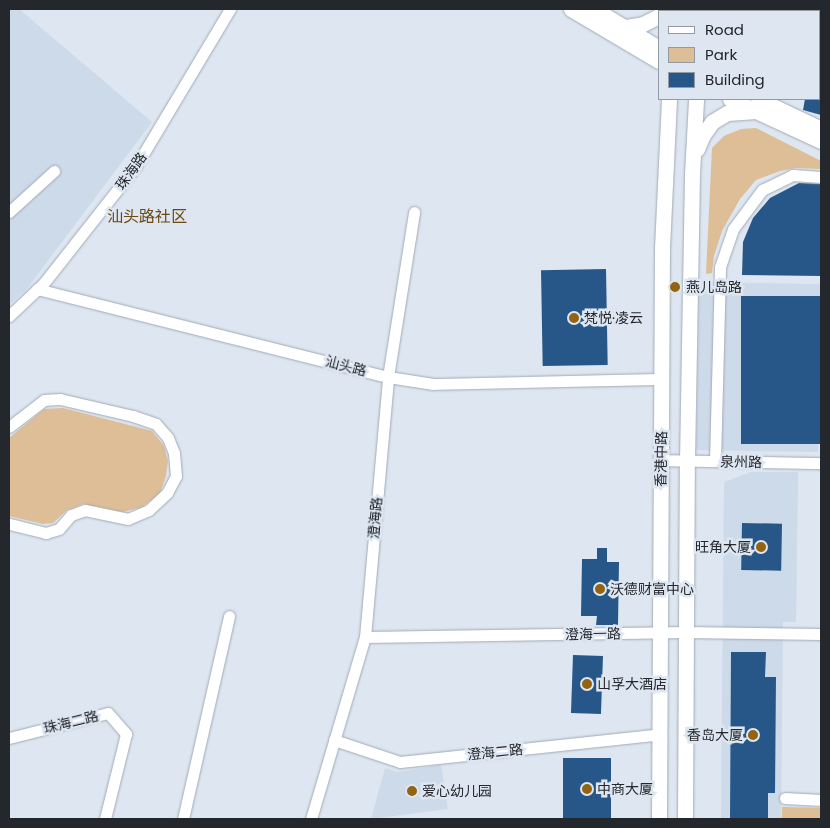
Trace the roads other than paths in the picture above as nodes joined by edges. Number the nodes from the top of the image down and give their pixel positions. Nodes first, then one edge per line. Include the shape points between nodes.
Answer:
1 (230, 9) edge
2 (571, 9) edge
3 (594, 9) edge
4 (658, 16) edge
5 (626, 27) junction
6 (658, 47) edge
7 (658, 60) edge
8 (669, 100) edge
9 (696, 100) edge
10 (735, 100) edge
11 (758, 105) edge
12 (821, 129) edge
13 (821, 141) edge
14 (693, 160) junction
15 (54, 171) dead end
16 (821, 176) edge
17 (9, 212) edge
18 (414, 212) dead end
19 (37, 289) junction
20 (9, 316) edge
21 (388, 377) junction
22 (662, 379) junction
23 (9, 427) edge
24 (661, 460) junction
25 (687, 461) junction
26 (715, 461) junction
27 (821, 463) edge
28 (9, 524) edge
29 (229, 616) dead end
30 (686, 632) junction
31 (660, 633) junction
32 (821, 634) edge
33 (364, 637) junction
34 (660, 734) junction
35 (9, 738) edge
36 (334, 740) junction
37 (785, 798) dead end
38 (821, 800) edge
39 (105, 819) edge
40 (183, 819) edge
41 (311, 819) edge
42 (659, 819) edge
43 (685, 819) edge

1 - 19 street, 珠海路 via 136,166
2 - 7 main road
3 - 5 main road
4 - 5 main road
5 - 6 main road
8 - 22 main road, 香港中路 via 664,176
9 - 14 main road, 香港中路
10 - 11 main road
11 - 12 main road
11 - 13 main road
11 - 14 main road via 727,113 712,122
14 - 25 main road, 香港中路
15 - 17 street
16 - 26 street via 793,175 762,190 733,228 720,267
18 - 21 street, 澄海路
19 - 20 street, 珠海路
19 - 21 street, 汕头路
21 - 22 street, 汕头路 via 433,384
21 - 33 street, 澄海路
22 - 24 main road, 香港中路
23 - 28 street via 44,400 60,400 133,416 156,424 168,438 174,453 176,476 167,493 149,510 128,518 85,510 71,515 59,529 46,533
24 - 25 street, 泉州路
24 - 31 main road, 香港中路
25 - 26 street, 泉州路
25 - 30 main road, 香港中路
26 - 27 street, 泉州路
29 - 40 street
30 - 31 street, 澄海一路
30 - 32 street, 澄海一路
30 - 43 main road, 香港中路
31 - 33 street, 澄海一路
31 - 34 main road, 香港中路
33 - 36 street, 澄海路
34 - 36 street, 澄海二路 via 400,762
34 - 42 main road, 香港中路
35 - 39 street, 珠海二路 via 108,713 126,734
36 - 41 street, 澄海路
37 - 38 street

